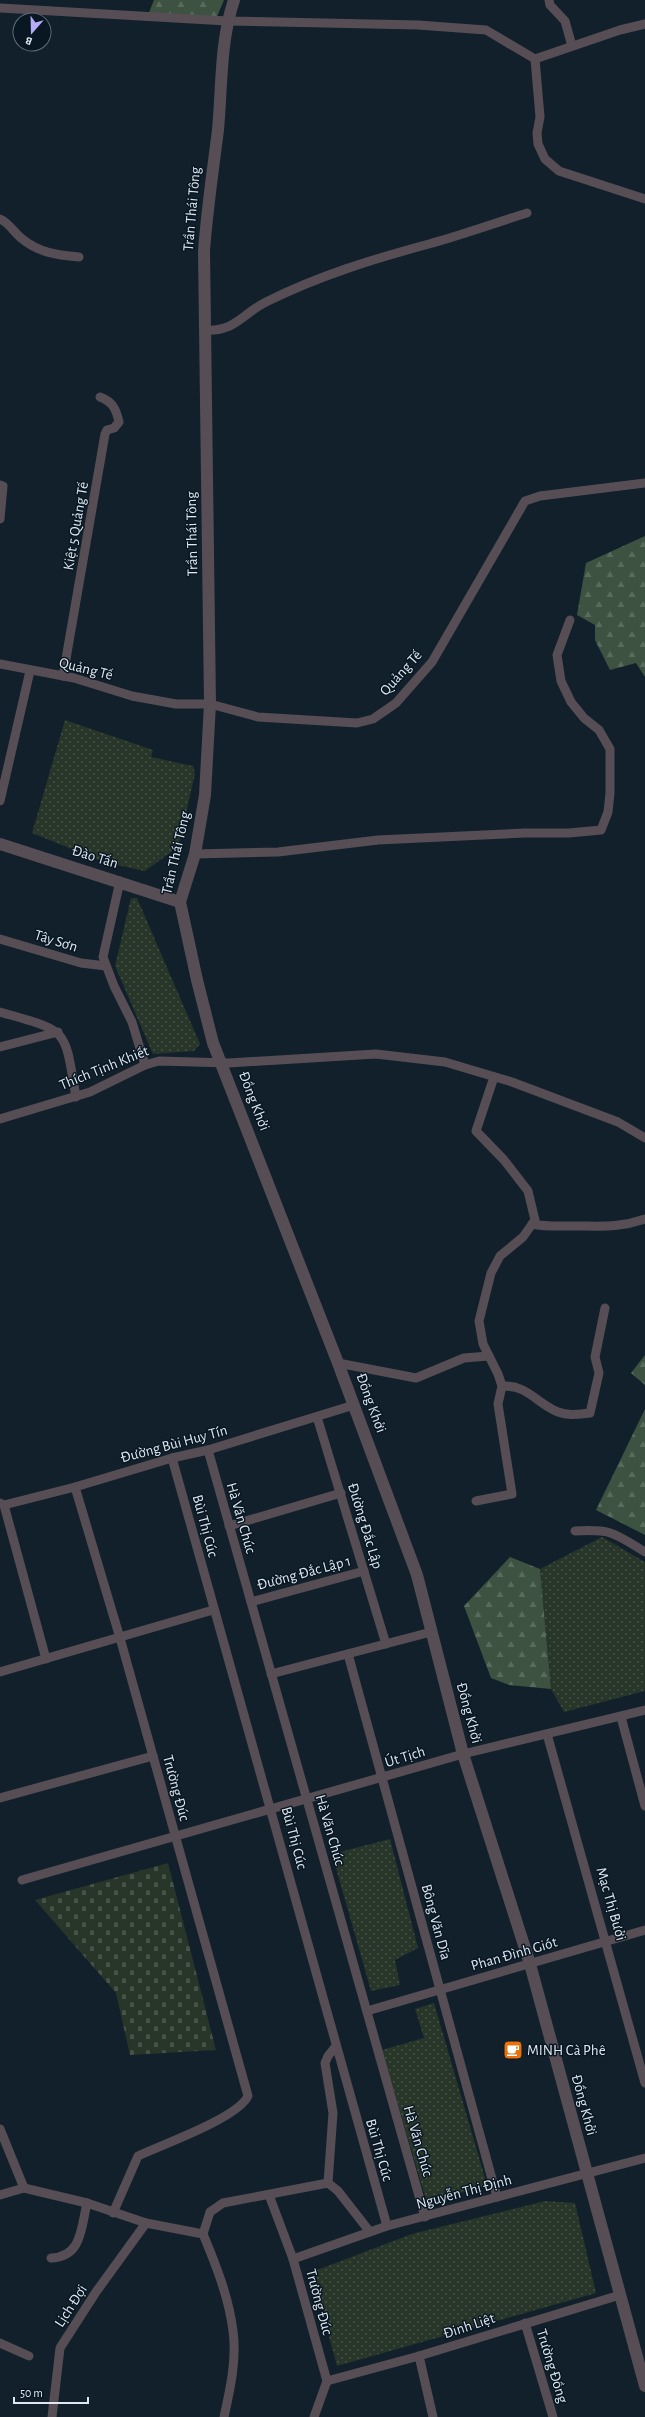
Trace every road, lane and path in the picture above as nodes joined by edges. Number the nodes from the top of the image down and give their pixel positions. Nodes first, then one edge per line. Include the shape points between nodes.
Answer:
1 (234, 0) edge
2 (549, 0) edge
3 (0, 8) edge
4 (227, 21) junction
5 (645, 24) edge
6 (572, 46) junction
7 (534, 59) junction
8 (645, 199) edge
9 (528, 213) dead end
10 (0, 219) edge
11 (79, 257) dead end
12 (205, 330) junction
13 (100, 397) dead end
14 (645, 483) edge
15 (2, 486) edge
16 (0, 519) edge
17 (570, 620) dead end
18 (0, 664) edge
19 (30, 671) junction
20 (63, 676) junction
21 (210, 704) junction
22 (0, 801) edge
23 (0, 844) edge
24 (195, 854) junction
25 (120, 881) junction
26 (180, 902) junction
27 (0, 939) edge
28 (106, 966) junction
29 (0, 1012) edge
30 (58, 1032) junction
31 (0, 1047) edge
32 (222, 1062) junction
33 (145, 1065) junction
34 (494, 1077) junction
35 (76, 1097) junction
36 (0, 1119) edge
37 (645, 1138) edge
38 (645, 1219) edge
39 (532, 1224) junction
40 (605, 1308) dead end
41 (489, 1356) junction
42 (338, 1363) junction
43 (502, 1386) junction
44 (354, 1405) junction
45 (317, 1417) junction
46 (208, 1450) junction
47 (172, 1458) junction
48 (75, 1487) junction
49 (341, 1493) junction
50 (476, 1501) dead end
51 (2, 1504) edge
52 (229, 1526) junction
53 (575, 1531) dead end
54 (645, 1552) edge
55 (364, 1570) junction
56 (250, 1602) junction
57 (213, 1610) junction
58 (431, 1632) junction
59 (120, 1638) junction
60 (386, 1644) junction
61 (348, 1654) junction
62 (46, 1659) junction
63 (0, 1672) edge
64 (271, 1674) junction
65 (645, 1710) edge
66 (621, 1717) junction
67 (547, 1734) junction
68 (463, 1754) junction
69 (153, 1756) junction
70 (382, 1778) junction
71 (0, 1798) edge
72 (307, 1800) junction
73 (645, 1806) edge
74 (272, 1809) junction
75 (175, 1837) junction
76 (22, 1880) dead end
77 (645, 1930) edge
78 (607, 1942) junction
79 (530, 1964) junction
80 (440, 1990) junction
81 (367, 2011) junction
82 (336, 2046) junction
83 (645, 2082) edge
84 (0, 2129) edge
85 (645, 2158) edge
86 (586, 2175) junction
87 (328, 2183) junction
88 (24, 2188) junction
89 (0, 2195) edge
90 (269, 2195) junction
91 (497, 2197) junction
92 (87, 2203) junction
93 (113, 2213) junction
94 (425, 2217) junction
95 (146, 2223) junction
96 (387, 2226) junction
97 (370, 2232) junction
98 (203, 2234) junction
99 (51, 2258) dead end
100 (293, 2259) junction
101 (620, 2295) junction
102 (525, 2322) junction
103 (0, 2343) edge
104 (29, 2356) dead end
105 (419, 2356) junction
106 (327, 2381) junction
107 (645, 2386) edge
108 (52, 2417) edge
109 (224, 2417) edge
110 (314, 2417) edge
111 (433, 2417) edge
112 (553, 2417) edge

1 - 4 street, Trần Thái Tông
2 - 6 street via 550,5 565,21
3 - 4 street
4 - 7 street via 418,25 486,30
4 - 12 street, Trần Thái Tông via 204,251
5 - 6 street
6 - 7 street
7 - 8 street via 540,117 538,144 545,159 559,171
9 - 12 street via 429,244 377,257 265,302 230,326 217,331
10 - 11 street via 33,248 51,254
12 - 21 street, Trần Thái Tông
13 - 20 street, Kiệt 5 Quảng Tế via 116,408 119,422 105,434
14 - 21 street, Quảng Tế via 540,496 525,501 432,662 396,703 373,719 357,723 258,717
15 - 16 street
17 - 24 street via 558,655 561,681 571,702 584,718 599,730 610,749 608,812 601,830 378,840 278,852
18 - 19 street, Quảng Tế
19 - 20 street, Quảng Tế
19 - 22 street
20 - 21 street, Quảng Tế via 132,696 169,703
21 - 24 street, Trần Thái Tông via 205,795
23 - 25 street, Đào Tấn
24 - 26 street, Trần Thái Tông
25 - 26 street, Đào Tấn
25 - 28 street via 103,952
26 - 32 street, Trần Thái Tông via 213,1043
27 - 28 street, Tây Sơn via 81,963
28 - 33 street via 132,1022
29 - 30 street via 49,1026
30 - 31 street
30 - 35 street via 64,1038 68,1051
32 - 33 street, Thích Tịnh Khiết via 159,1061
32 - 34 street, Thích Tịnh Khiết via 376,1054 445,1062
32 - 42 street, Đồng Khởi
33 - 35 street, Thích Tịnh Khiết
34 - 37 street, Thích Tịnh Khiết via 618,1122
34 - 39 street via 476,1131 504,1160 528,1191 535,1220
35 - 36 street, Thích Tịnh Khiết
38 - 39 street via 617,1227 601,1228 549,1227
39 - 41 street via 523,1237 500,1256 491,1273 479,1321 483,1344
40 - 43 street via 595,1357 599,1373 590,1413 562,1413 524,1390 514,1386
41 - 42 street via 464,1358 416,1378
41 - 43 street
42 - 44 street, Đồng Khởi
43 - 50 street via 498,1404 512,1494
44 - 45 street, Đường Bùi Huy Tín
44 - 58 street, Đồng Khởi via 417,1575
45 - 46 street, Đường Bùi Huy Tín
45 - 49 street, Đường Đắc Lập
46 - 47 street, Đường Bùi Huy Tín
46 - 52 street, Hà Văn Chúc
47 - 48 street, Đường Bùi Huy Tín
47 - 57 street, Bùi Thị Cúc
48 - 51 street, Đường Bùi Huy Tín
48 - 59 street, Trường Đúc
49 - 52 street
49 - 55 street, Đường Đắc Lập
51 - 62 street
52 - 56 street, Hà Văn Chúc
53 - 54 street via 612,1532
55 - 56 street, Đường Đắc Lập 1
55 - 60 street, Đường Đắc Lập
56 - 64 street, Hà Văn Chúc
57 - 59 street
57 - 74 street, Bùi Thị Cúc
58 - 60 street
58 - 68 street, Đồng Khởi
59 - 62 street
59 - 69 street, Trường Đúc
60 - 61 street
61 - 64 street
61 - 70 street, Bông Văn Dĩa
62 - 63 street
64 - 72 street, Hà Văn Chúc
65 - 66 street, Út Tịch
66 - 67 street, Út Tịch
66 - 73 street
67 - 68 street, Út Tịch
67 - 78 street, Mạc Thị Bưởi
68 - 70 street, Út Tịch
68 - 79 street, Đồng Khởi
69 - 71 street
69 - 75 street, Trường Đúc
70 - 72 street, Út Tịch
70 - 80 street, Bông Văn Dĩa
72 - 74 street, Út Tịch
72 - 81 street, Hà Văn Chúc
74 - 75 street, Út Tịch
74 - 82 street, Bùi Thị Cúc
75 - 76 street, Út Tịch
75 - 93 street, Trường Đúc via 248,2096 243,2104 206,2125 138,2156
77 - 78 street, Phan Đình Giót
78 - 79 street, Phan Đình Giót
78 - 83 street, Mạc Thị Bưởi
79 - 80 street, Phan Đình Giót
79 - 86 street, Đồng Khởi
80 - 81 street, Phan Đình Giót
80 - 91 street, Bông Văn Dĩa
81 - 94 street, Hà Văn Chúc
82 - 87 street via 325,2063 333,2113
82 - 96 street, Bùi Thị Cúc
84 - 88 street
85 - 86 street, Nguyễn Thị Định
86 - 91 street, Nguyễn Thị Định
86 - 101 street, Đồng Khởi
87 - 90 street
87 - 97 street via 338,2191
88 - 89 street
88 - 92 street
90 - 98 street via 223,2204 210,2212
90 - 100 street, Trường Đúc
91 - 94 street, Nguyễn Thị Định
92 - 93 street
92 - 99 street via 74,2250 67,2256
93 - 95 street
94 - 96 street, Nguyễn Thị Định
95 - 98 street
95 - 108 street, Lịch Đợi via 96,2292 60,2348
96 - 97 street, Nguyễn Thị Định
97 - 100 street, Nguyễn Thị Định
98 - 109 street via 218,2271 234,2333 232,2376
100 - 106 street, Trường Đúc
101 - 102 street, Đinh Liệt
101 - 107 street, Đồng Khởi
102 - 105 street, Đinh Liệt
102 - 112 street, Trường Đồng
103 - 104 street
105 - 106 street, Đinh Liệt
105 - 111 street
106 - 110 street

